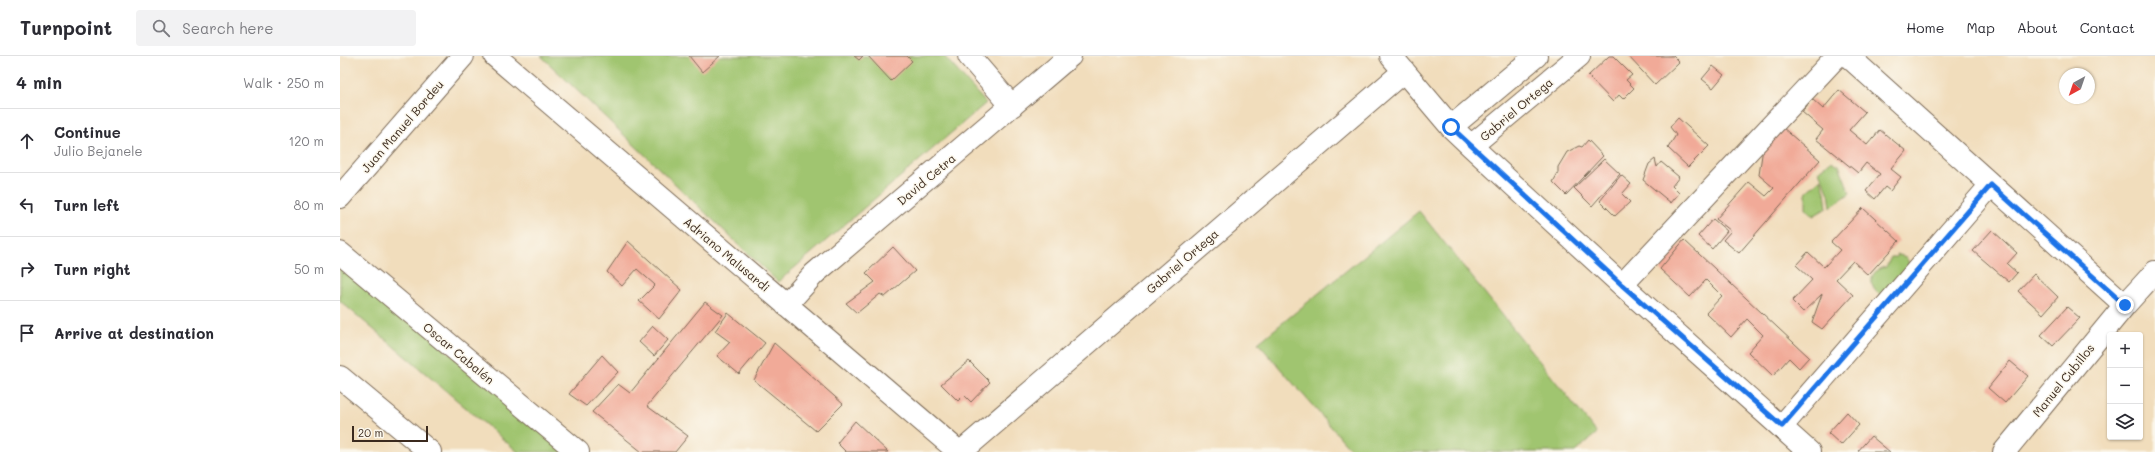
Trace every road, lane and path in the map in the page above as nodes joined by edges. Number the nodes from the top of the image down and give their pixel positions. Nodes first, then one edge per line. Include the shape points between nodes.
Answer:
1 (463, 56) edge
2 (495, 56) edge
3 (969, 56) edge
4 (1070, 56) edge
5 (1536, 56) edge
6 (1579, 56) edge
7 (1837, 56) edge
8 (1848, 56) edge
9 (1397, 64) edge
10 (1012, 106) junction
11 (1451, 127) junction
12 (1471, 146) junction
13 (1991, 185) junction
14 (340, 196) edge
15 (340, 254) edge
16 (2155, 272) edge
17 (1622, 285) junction
18 (786, 305) junction
19 (2125, 305) junction
20 (340, 377) edge
21 (1782, 426) junction
22 (430, 452) edge
23 (578, 452) edge
24 (960, 452) edge
25 (1809, 452) edge
26 (2004, 452) edge

1 - 14 street, Juan Manuel Bordeu
2 - 18 street, Adriano Malusardi
3 - 10 street
4 - 10 street, David Cetra
5 - 11 street
6 - 12 street, Gabriel Ortega
7 - 17 street
8 - 13 street
9 - 11 street
9 - 24 street, Gabriel Ortega
10 - 18 street, David Cetra via 814,274
11 - 12 street
12 - 17 street
13 - 19 street
13 - 21 street
15 - 23 street, Oscar Cabalén
16 - 19 street, Manuel Cubillos
17 - 21 street
18 - 24 street, Adriano Malusardi
19 - 26 street, Manuel Cubillos
20 - 22 street
21 - 25 street

